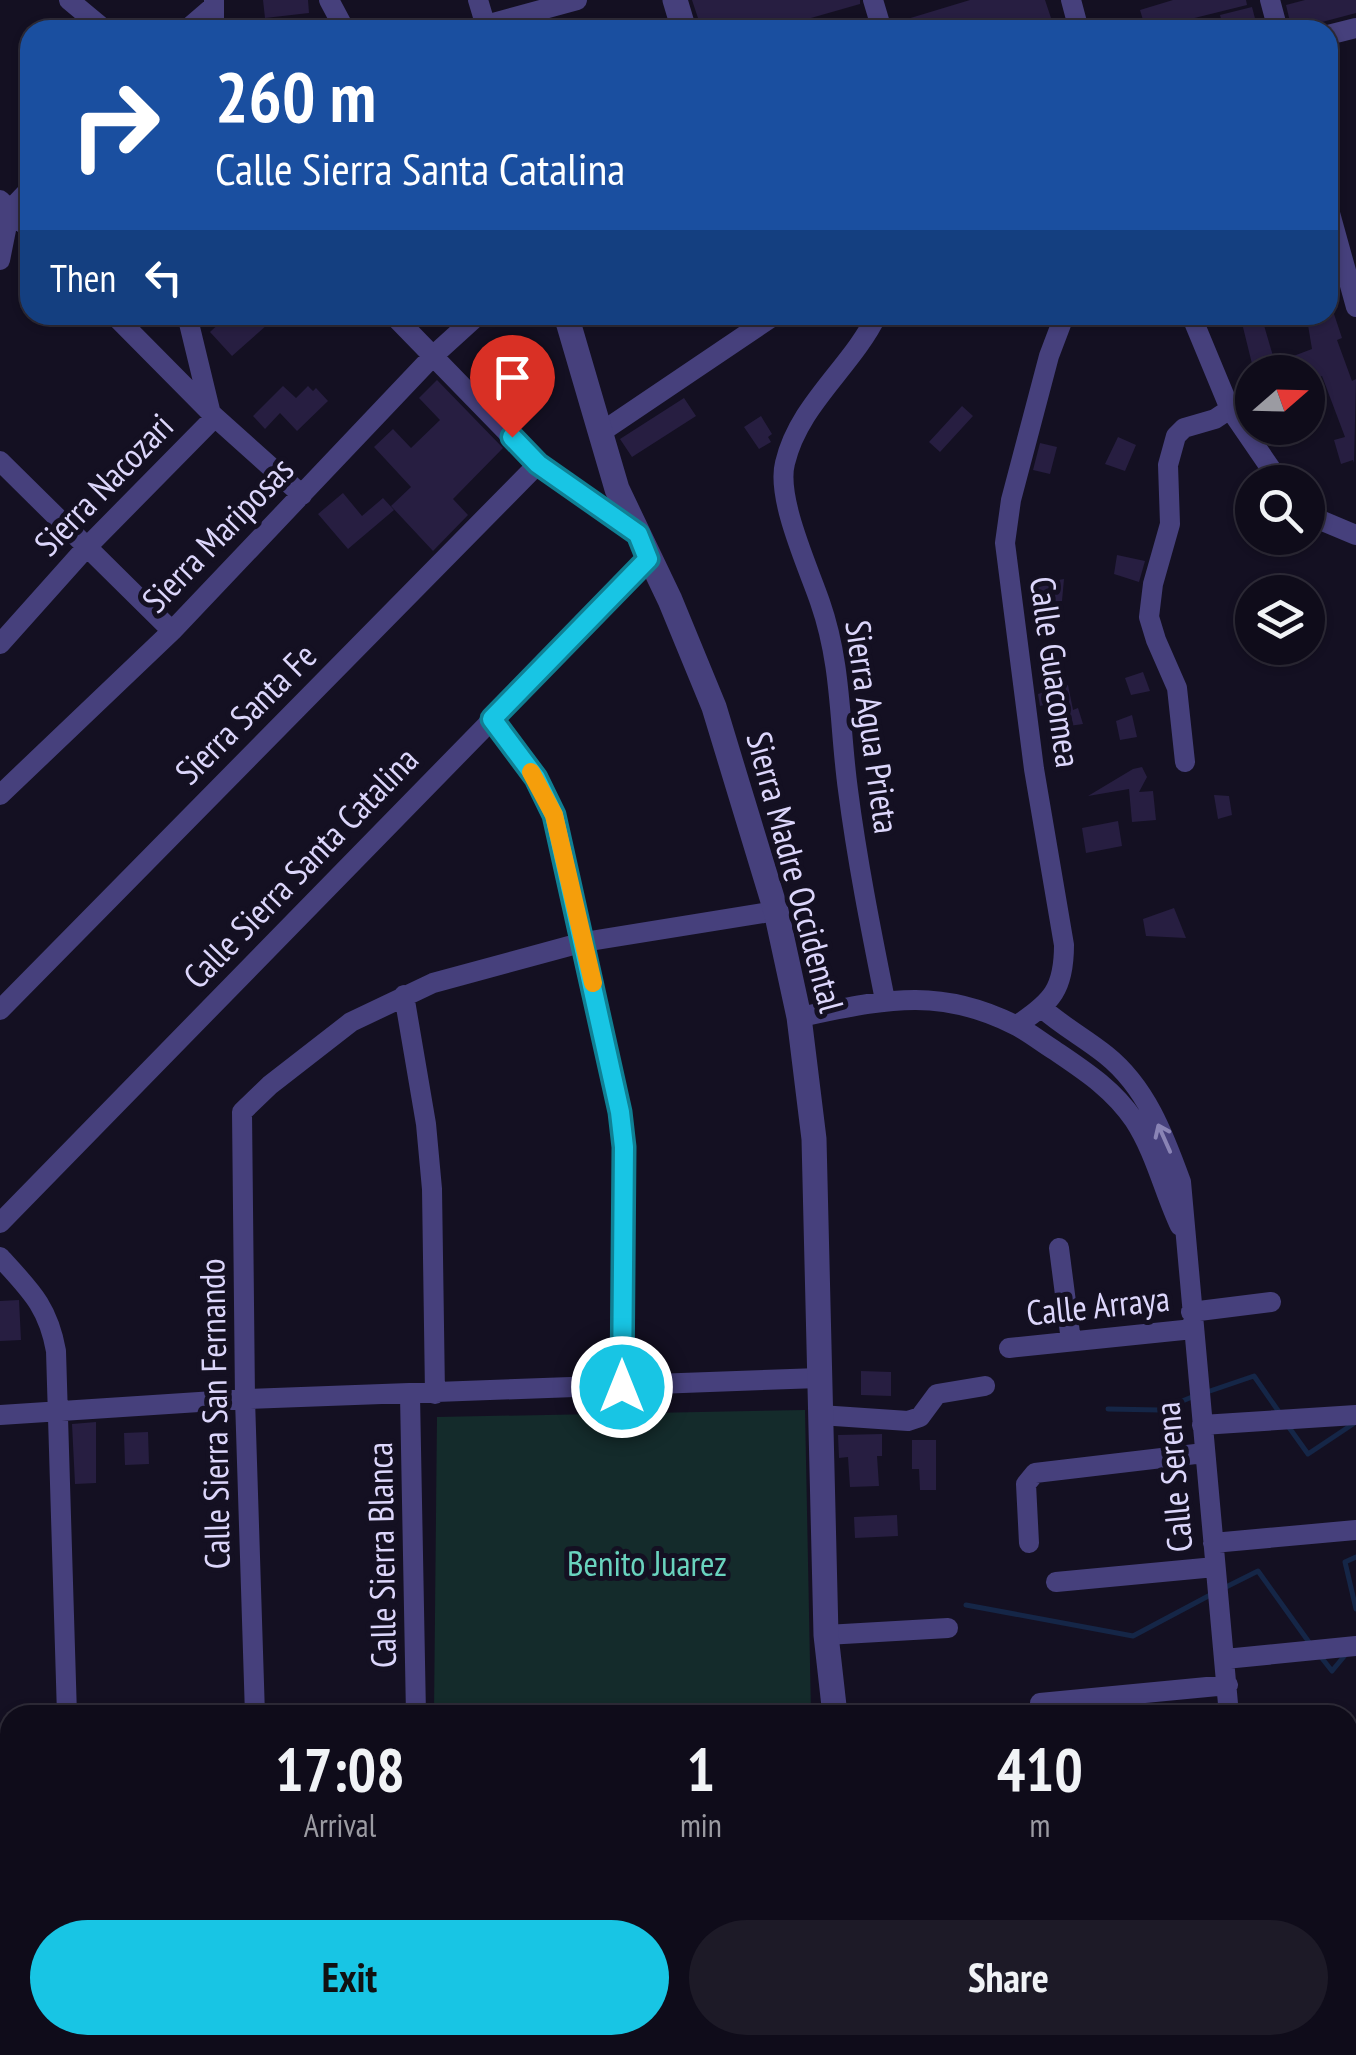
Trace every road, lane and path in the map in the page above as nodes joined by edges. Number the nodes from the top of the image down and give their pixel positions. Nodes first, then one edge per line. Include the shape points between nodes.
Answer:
1 (69, 0) edge
2 (577, 0) edge
3 (93, 20) edge
4 (508, 20) edge
5 (5, 205) edge
6 (1338, 242) edge
7 (0, 260) edge
8 (1356, 307) edge
9 (124, 325) edge
10 (190, 325) edge
11 (404, 325) edge
12 (467, 325) edge
13 (569, 325) edge
14 (760, 325) edge
15 (870, 325) edge
16 (1061, 325) edge
17 (1196, 325) edge
18 (434, 355) junction
19 (1230, 409) junction
20 (213, 414) junction
21 (600, 432) junction
22 (0, 462) edge
23 (538, 464) junction
24 (1268, 465) edge
25 (302, 495) junction
26 (1325, 523) edge
27 (638, 534) junction
28 (1356, 536) edge
29 (85, 549) junction
30 (648, 559) junction
31 (172, 632) junction
32 (0, 644) edge
33 (492, 719) junction
34 (1185, 762) dead end
35 (0, 795) edge
36 (776, 911) junction
37 (584, 942) junction
38 (404, 995) junction
39 (885, 1000) junction
40 (1042, 1008) junction
41 (0, 1010) edge
42 (798, 1016) junction
43 (1017, 1026) junction
44 (0, 1223) edge
45 (1183, 1232) junction
46 (1058, 1248) dead end
47 (0, 1257) edge
48 (1271, 1302) dead end
49 (1192, 1320) junction
50 (1071, 1341) junction
51 (1009, 1348) dead end
52 (819, 1378) junction
53 (985, 1386) dead end
54 (622, 1387) junction
55 (410, 1394) junction
56 (435, 1394) junction
57 (245, 1399) junction
58 (56, 1412) junction
59 (0, 1415) edge
60 (820, 1415) junction
61 (1356, 1416) edge
62 (1202, 1425) junction
63 (1204, 1453) junction
64 (1356, 1530) edge
65 (1029, 1543) dead end
66 (1213, 1543) junction
67 (1215, 1567) junction
68 (1056, 1582) dead end
69 (948, 1628) dead end
70 (826, 1635) junction
71 (1356, 1646) edge
72 (1225, 1659) junction
73 (1228, 1685) junction
74 (1040, 1704) dead end
75 (67, 1705) edge
76 (256, 1705) edge
77 (416, 1705) edge
78 (834, 1705) edge
79 (1229, 1705) edge

1 - 3 street
2 - 4 street
5 - 7 street
6 - 8 street
9 - 20 street
10 - 20 street
11 - 18 street
12 - 18 street, Sierra Mariposas
13 - 21 street, Sierra Madre Occidental
14 - 21 street
15 - 39 street, Sierra Agua Prieta via 806,413 784,467 789,505 834,642 848,789
16 - 40 street, Calle Guacomea via 1005,543 1064,946 1060,986
17 - 19 street
18 - 23 street
18 - 25 street, Sierra Mariposas
19 - 24 street
19 - 34 street via 1184,428 1168,465 1170,524 1150,617 1177,688
20 - 25 street
20 - 29 street, Sierra Nacozari
21 - 27 street, Sierra Madre Occidental
22 - 29 street
23 - 27 street
23 - 41 street, Sierra Santa Fe
25 - 31 street, Sierra Mariposas
26 - 28 street
27 - 30 street, Sierra Madre Occidental
29 - 31 street
29 - 32 street, Sierra Nacozari
30 - 33 street, Calle Sierra Santa Catalina
30 - 36 street, Sierra Madre Occidental via 714,707
31 - 35 street, Sierra Mariposas
33 - 37 street via 547,797
33 - 44 street, Calle Sierra Santa Catalina
36 - 37 street
36 - 42 street, Sierra Madre Occidental
37 - 38 street
37 - 54 street via 624,1147
38 - 56 street via 432,1189
38 - 57 street, Calle Sierra San Fernando via 320,1044 242,1112
39 - 42 street, Calle Serena
39 - 43 street, Calle Serena via 963,1004
40 - 43 street, Calle Guacomea
45 -> 40 street, Calle Serena via 1181,1182 1137,1087 1103,1052
42 - 52 street, Sierra Madre Occidental via 814,1138
43 - 45 street, Calle Serena via 1104,1084 1121,1103 1137,1124
45 - 49 street, Calle Serena
46 - 50 street
47 - 58 street via 50,1319
48 - 49 street, Calle Arraya
49 - 50 street, Calle Arraya
49 - 62 street, Calle Serena
50 - 51 street, Calle Arraya
52 - 54 street
52 - 60 street, Sierra Madre Occidental
53 - 60 street via 937,1394 908,1422
54 - 56 street
55 - 56 street
55 - 57 street
55 - 77 street, Calle Sierra Blanca
57 - 58 street
57 - 76 street, Calle Sierra San Fernando
58 - 59 street
58 - 75 street
60 - 70 street, Sierra Madre Occidental
61 - 62 street
62 - 63 street, Calle Serena
63 - 65 street via 1036,1473 1026,1484
63 - 66 street, Calle Serena
64 - 66 street
66 - 67 street, Calle Serena
67 - 68 street
67 - 72 street, Calle Serena
69 - 70 street
70 - 78 street, Sierra Madre Occidental
71 - 72 street
72 - 73 street, Calle Serena
73 - 74 street
73 - 79 street, Calle Serena

